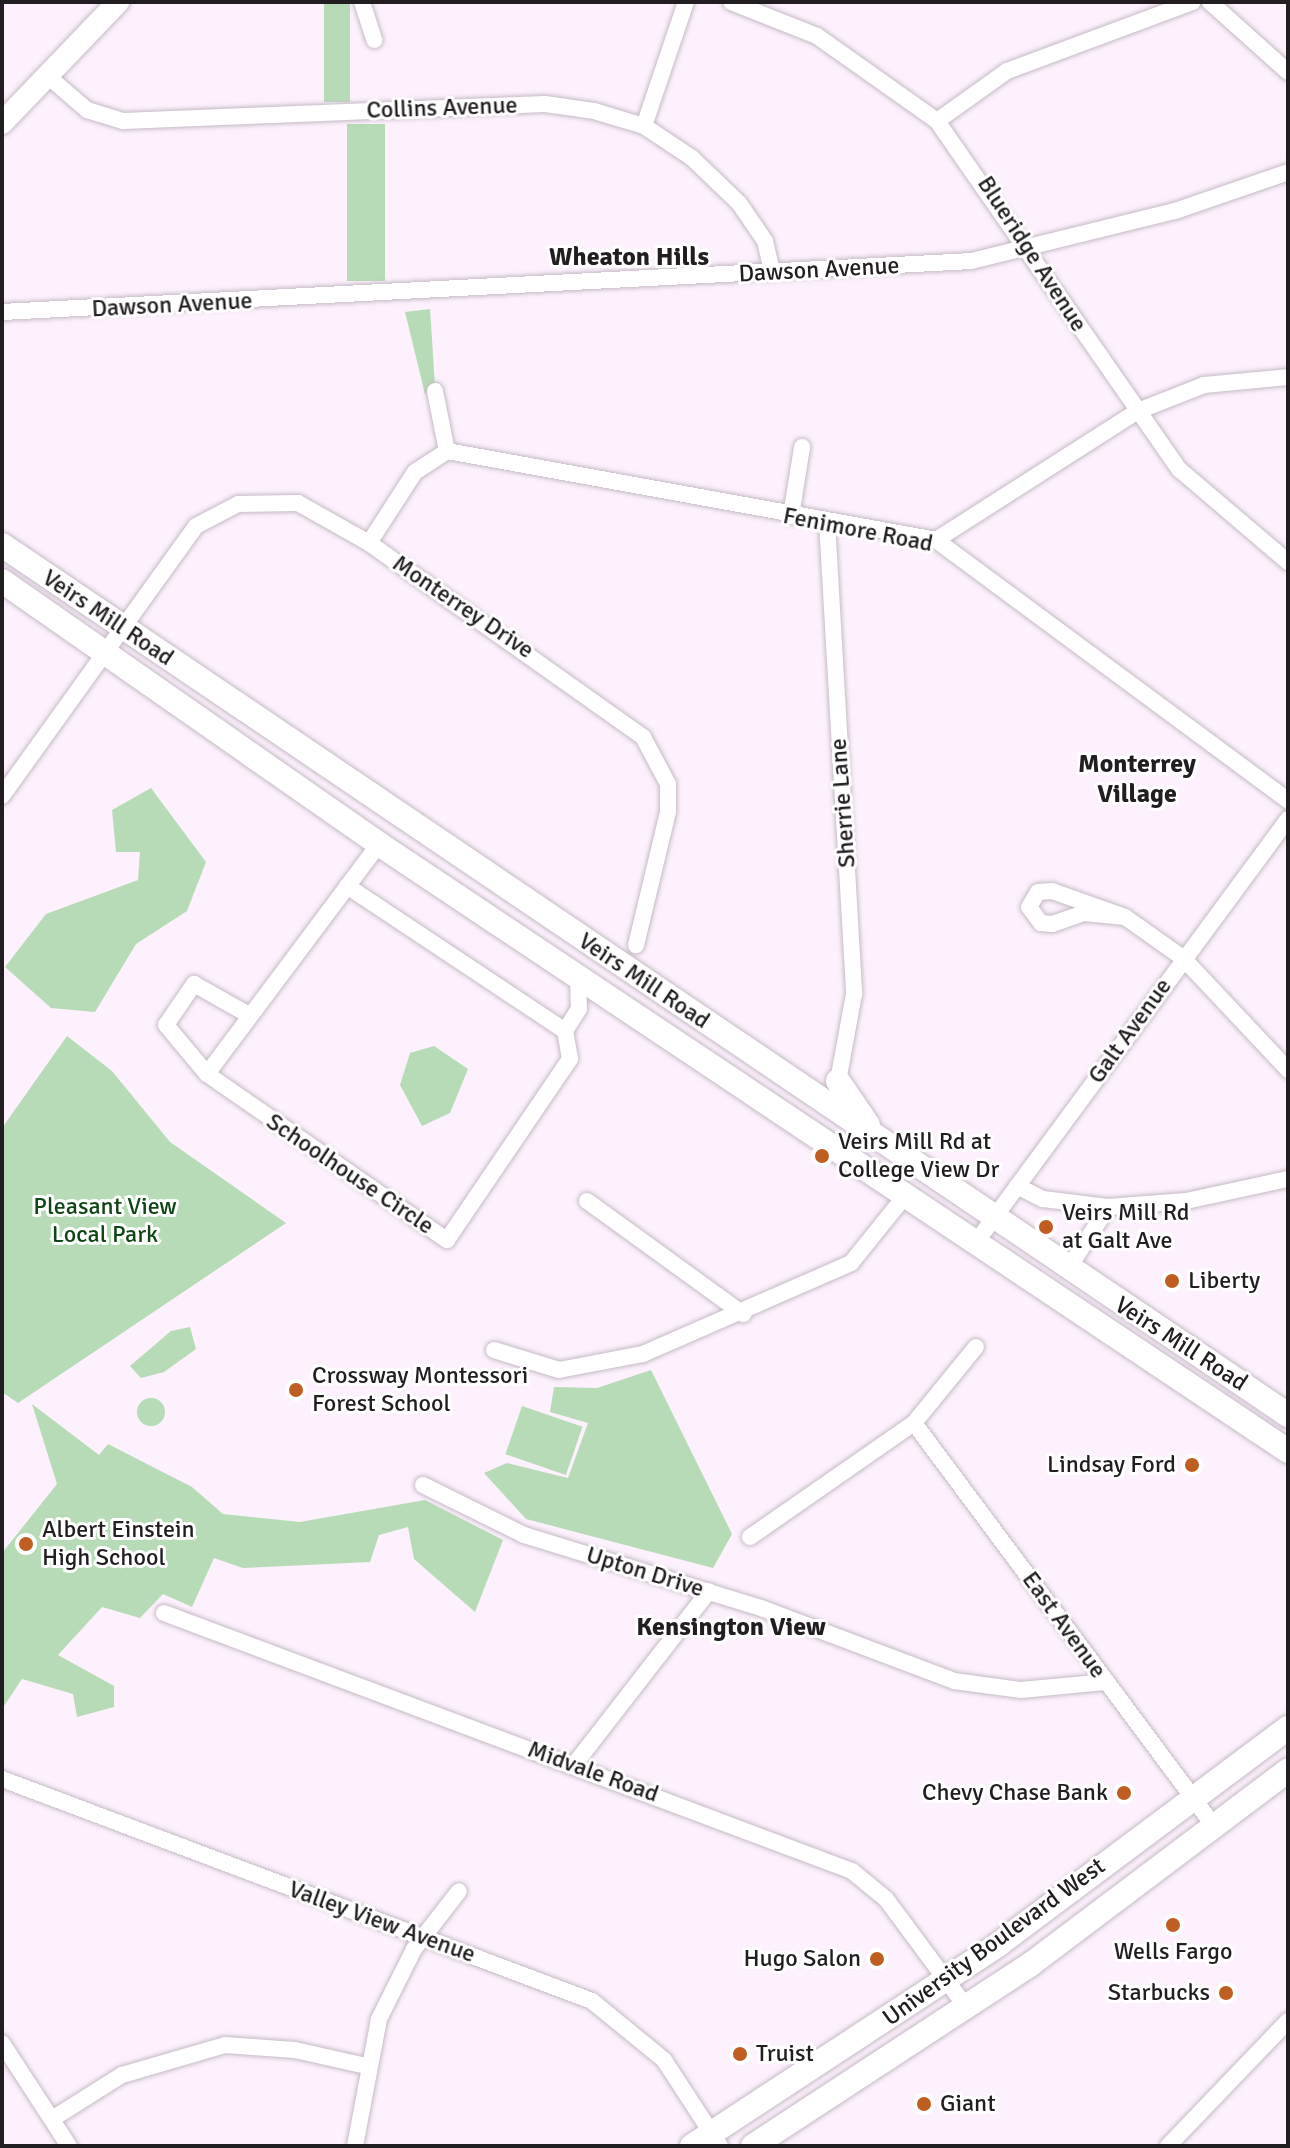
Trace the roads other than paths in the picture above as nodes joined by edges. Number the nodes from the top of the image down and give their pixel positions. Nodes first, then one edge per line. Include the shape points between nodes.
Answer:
1 (118, 2) edge
2 (362, 2) edge
3 (686, 2) edge
4 (731, 2) edge
5 (1193, 2) edge
6 (1210, 2) edge
7 (374, 40) dead end
8 (1288, 72) edge
9 (51, 79) junction
10 (937, 121) junction
11 (2, 123) edge
12 (644, 126) junction
13 (1288, 172) edge
14 (1029, 250) junction
15 (772, 272) junction
16 (2, 312) edge
17 (1288, 377) edge
18 (435, 391) dead end
19 (1138, 411) junction
20 (802, 447) dead end
21 (447, 451) junction
22 (791, 516) junction
23 (827, 522) junction
24 (936, 540) junction
25 (369, 543) junction
26 (2, 545) edge
27 (1288, 562) edge
28 (2, 581) edge
29 (110, 637) junction
30 (2, 796) edge
31 (1288, 800) edge
32 (1288, 819) edge
33 (379, 844) junction
34 (347, 886) junction
35 (1125, 917) junction
36 (636, 945) dead end
37 (1183, 958) junction
38 (578, 978) junction
39 (610, 999) junction
40 (579, 1009) junction
41 (249, 1015) junction
42 (565, 1031) junction
43 (1288, 1070) edge
44 (207, 1074) junction
45 (838, 1081) joint
46 (884, 1146) junction
47 (1288, 1179) edge
48 (1017, 1186) junction
49 (905, 1196) junction
50 (587, 1201) dead end
51 (1108, 1207) junction
52 (995, 1218) junction
53 (974, 1245) junction
54 (1068, 1269) junction
55 (743, 1314) junction
56 (976, 1347) dead end
57 (494, 1350) dead end
58 (1288, 1415) edge
59 (914, 1423) junction
60 (1288, 1451) edge
61 (423, 1485) dead end
62 (750, 1537) dead end
63 (709, 1591) junction
64 (164, 1613) dead end
65 (1105, 1682) junction
66 (1288, 1728) edge
67 (574, 1765) junction
68 (1288, 1770) edge
69 (2, 1779) edge
70 (1197, 1793) junction
71 (1214, 1826) junction
72 (459, 1891) dead end
73 (423, 1937) junction
74 (945, 1982) junction
75 (967, 2008) junction
76 (1288, 2021) edge
77 (2, 2043) edge
78 (366, 2066) junction
79 (52, 2119) junction
80 (764, 2142) edge
81 (709, 2143) edge
82 (69, 2146) edge
83 (355, 2146) edge
84 (1168, 2146) edge

1 - 9 street
2 - 7 street
3 - 12 street
4 - 10 street, Blueridge Avenue via 817,36
5 - 10 street via 1007,71
6 - 8 street
9 - 11 street
9 - 12 street, Collins Avenue via 87,110 123,121 545,104
10 - 14 street, Blueridge Avenue
12 - 15 street, Collins Avenue via 739,203 765,241
13 - 14 street, Dawson Avenue
14 - 15 street, Dawson Avenue via 933,265
14 - 19 street, Blueridge Avenue
15 - 16 street, Dawson Avenue
17 - 19 street via 1204,385
18 - 21 street
19 - 24 street
19 - 27 street, Blueridge Avenue via 1180,470
20 - 22 street
21 - 22 street, Fenimore Road
21 - 25 street via 415,472
22 - 23 street, Fenimore Road
23 - 24 street, Fenimore Road
23 - 45 street, Sherrie Lane via 854,994
24 - 31 street, Fenimore Road
25 - 29 street, Monterrey Drive via 298,503 238,504 196,526
25 - 36 street, Monterrey Drive via 643,737 668,784 668,812
26 - 29 main road, Veirs Mill Road
28 - 29 main road, Veirs Mill Road
29 - 30 street, Monterrey Drive
29 - 33 main road, Veirs Mill Road
29 - 46 main road, Veirs Mill Road
32 - 37 street, Galt Avenue
33 - 34 street
33 - 38 main road, Veirs Mill Road
34 - 41 street
34 - 42 street
35 - 35 street via 1052,891 1038,892 1029,907 1041,923 1084,913
35 - 37 street
37 - 43 street
37 - 48 street, Galt Avenue
38 - 39 main road, Veirs Mill Road
38 - 40 street
39 - 40 street
39 - 49 main road, Veirs Mill Road
40 - 42 street
41 - 44 street
41 - 44 street, Schoolhouse Circle via 194,984 166,1025
42 - 44 street, Schoolhouse Circle via 570,1059 447,1240
45 - 46 main road
46 - 52 main road, Veirs Mill Road
47 - 51 street via 1186,1201
48 - 51 street via 1043,1199
48 - 52 street, Galt Avenue
49 - 53 main road, Veirs Mill Road
49 - 55 street via 851,1263
50 - 55 street
51 - 54 street
52 - 53 street, Galt Avenue
52 - 54 main road, Veirs Mill Road
53 - 60 main road, Veirs Mill Road
54 - 58 main road, Veirs Mill Road
55 - 57 street via 604,1367 559,1370
56 - 59 street
59 - 62 street
59 - 65 street, East Avenue
61 - 63 street, Upton Drive via 524,1535
63 - 65 street, Upton Drive via 954,1681 1021,1690
63 - 67 street
64 - 67 street, Midvale Road
65 - 70 street, East Avenue
66 - 70 main road, University Boulevard West
67 - 74 street, Midvale Road via 852,1871 886,1899
68 - 71 main road, University Boulevard West
69 - 73 street, Valley View Avenue
70 - 71 street, East Avenue
70 - 74 main road, University Boulevard West
71 - 75 main road, University Boulevard West
72 - 73 street
73 - 78 street via 397,1978
73 - 81 street, Valley View Avenue via 612,2012 664,2060
74 - 75 street, Midvale Road
74 - 81 main road, University Boulevard West
75 - 80 main road, University Boulevard West
76 - 84 street
77 - 79 street
78 - 79 street via 295,2050 225,2045 143,2066
78 - 83 street
79 - 82 street

